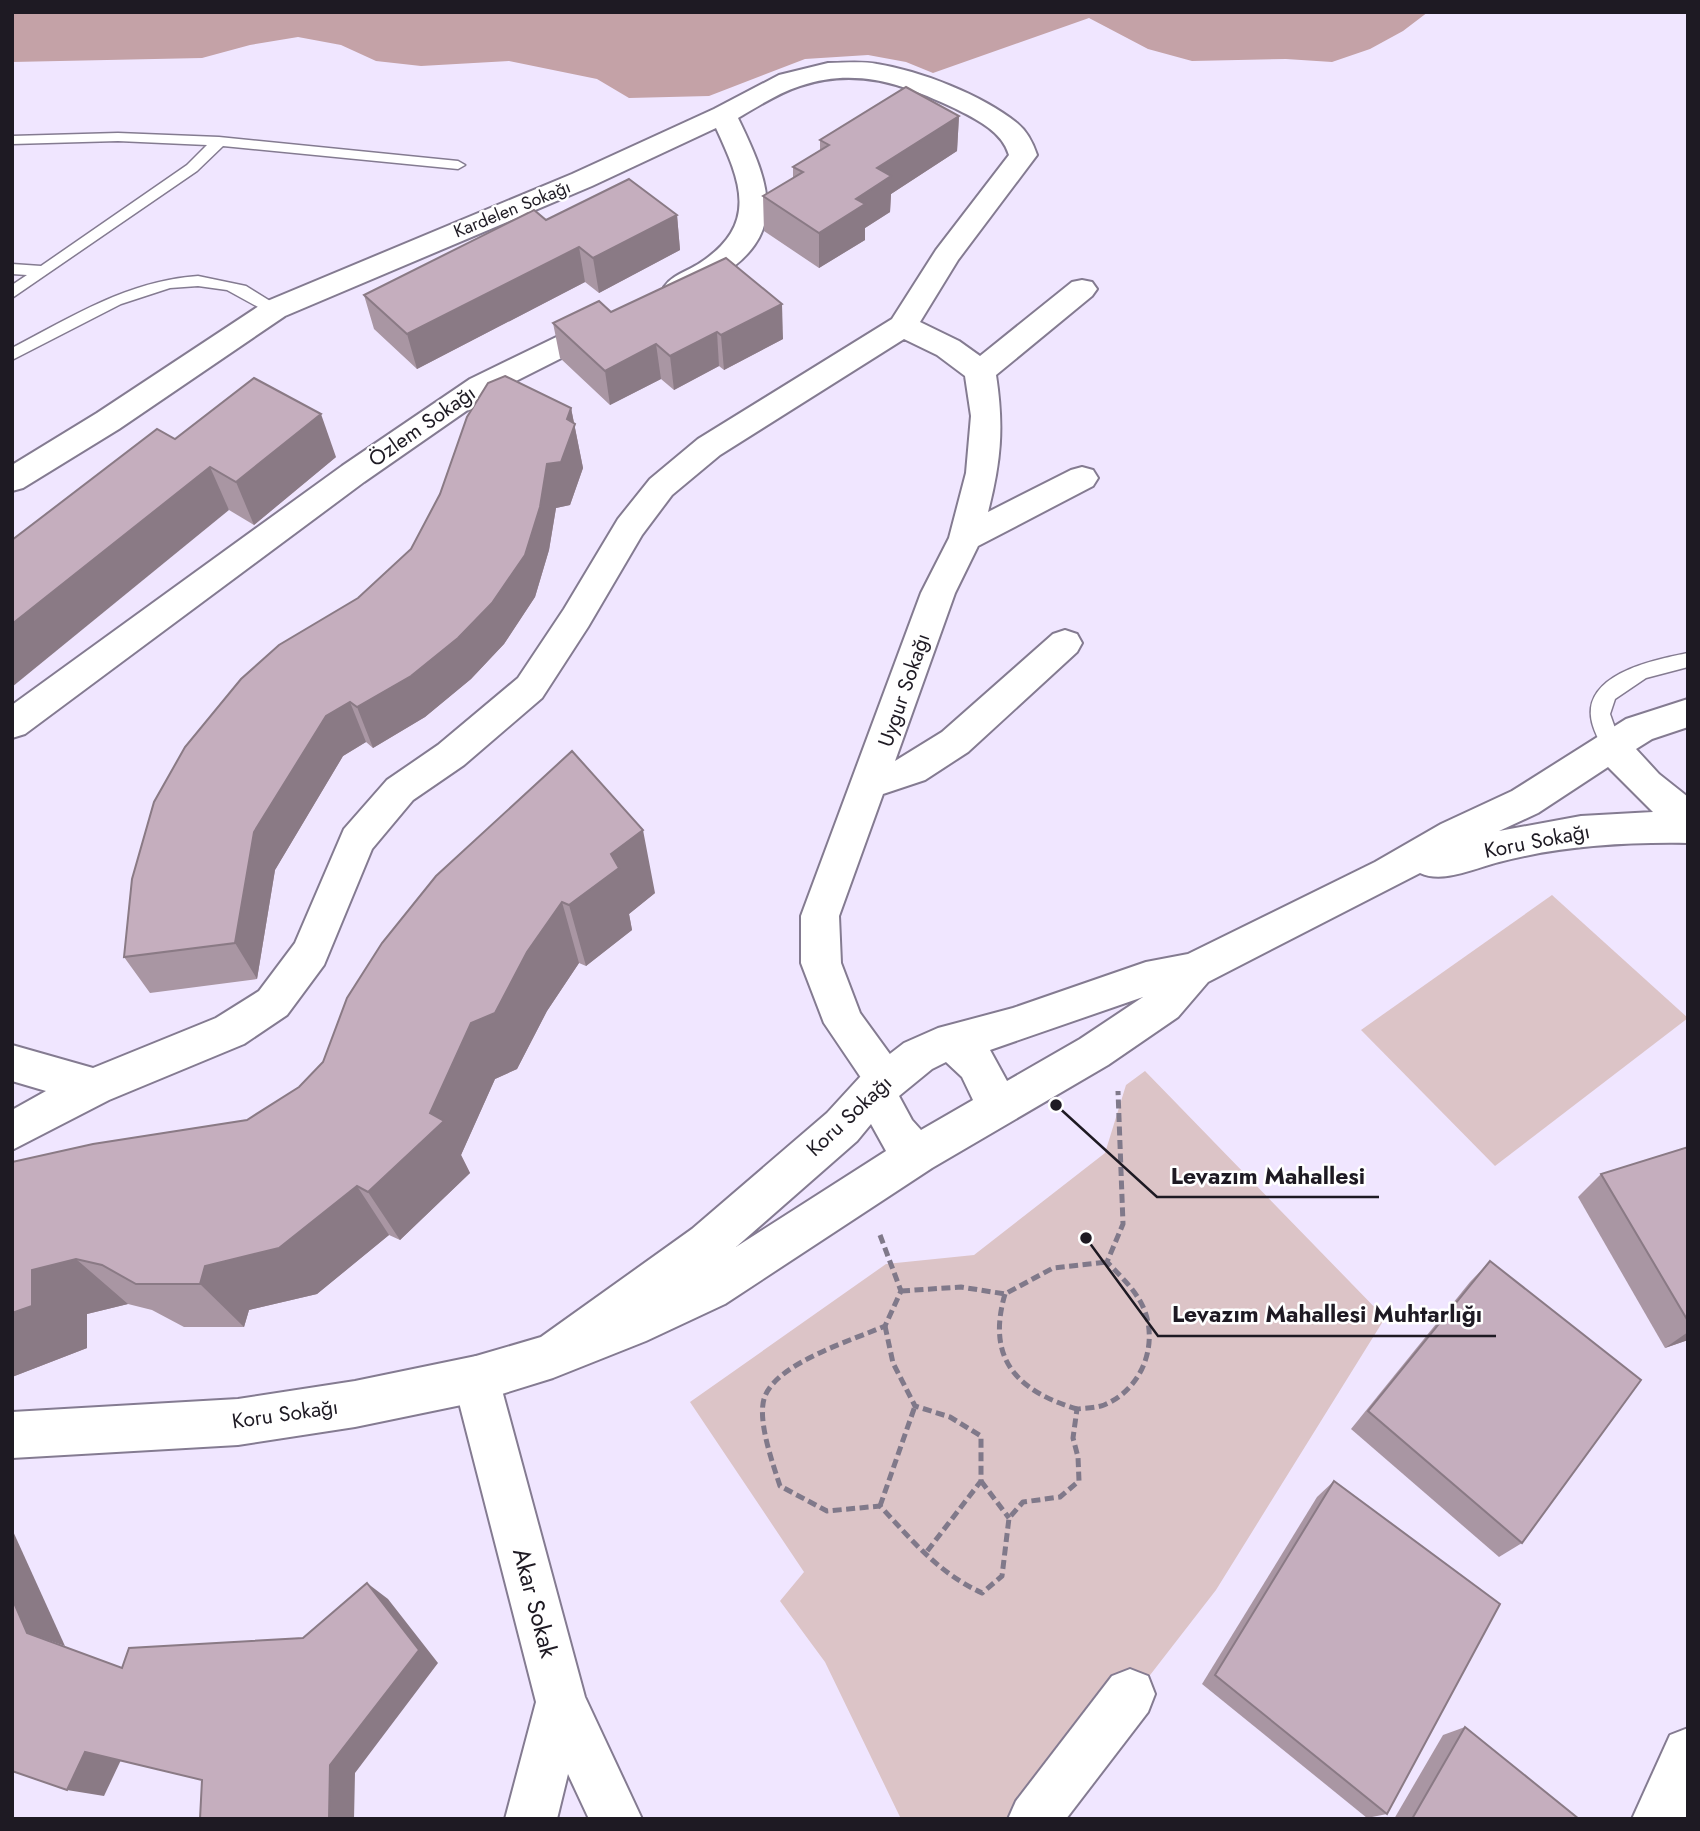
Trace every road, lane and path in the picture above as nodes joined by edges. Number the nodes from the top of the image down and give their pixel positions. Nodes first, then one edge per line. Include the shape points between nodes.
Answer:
1 (723, 115) junction
2 (12, 140) edge
3 (219, 141) junction
4 (458, 165) dead end
5 (12, 269) edge
6 (44, 271) junction
7 (1082, 289) dead end
8 (12, 293) edge
9 (275, 309) junction
10 (903, 326) junction
11 (12, 355) edge
12 (980, 372) junction
13 (1082, 478) dead end
14 (12, 480) edge
15 (965, 538) junction
16 (1065, 643) dead end
17 (1688, 660) edge
18 (1688, 713) edge
19 (12, 724) edge
20 (1611, 745) junction
21 (871, 783) junction
22 (1688, 816) edge
23 (1688, 828) edge
24 (1388, 873) junction
25 (1194, 970) junction
26 (956, 1042) junction
27 (1094, 1052) junction
28 (12, 1063) edge
29 (881, 1086) junction
30 (94, 1087) junction
31 (996, 1108) junction
32 (12, 1131) edge
33 (899, 1165) junction
34 (1107, 1262) junction
35 (901, 1291) junction
36 (1005, 1294) junction
37 (886, 1326) junction
38 (553, 1356) junction
39 (476, 1379) junction
40 (915, 1406) junction
41 (1077, 1409) junction
42 (12, 1435) edge
43 (981, 1481) junction
44 (880, 1506) junction
45 (1009, 1518) junction
46 (925, 1554) junction
47 (1130, 1694) dead end
48 (561, 1702) junction
49 (1688, 1753) edge
50 (531, 1819) edge
51 (616, 1819) edge
52 (1034, 1819) edge
53 (1658, 1819) edge

1 - 9 street, Kardelen Sokağı via 582,180
1 - 10 street, Kardelen Sokağı via 788,81 828,71 875,71 916,81 1009,129 1023,155 946,256
1 - 19 street, Özlem Sokağı via 755,188 753,224 740,246 702,275 481,386
2 - 3 lane via 118,137
3 - 4 lane
3 - 6 lane via 192,168
5 - 6 lane
6 - 8 lane
7 - 12 street
9 - 11 lane via 229,285 196,281 161,284 117,300
9 - 14 street, Kardelen Sokağı
10 - 12 street via 948,348
10 - 30 street via 709,447 661,487 630,527 530,688 451,755 400,790 356,840 310,953 273,1003 230,1031
12 - 15 street, Uygur Sokağı via 987,416 982,473
13 - 15 street
15 - 21 street, Uygur Sokağı via 938,593
16 - 21 street via 955,742 912,770
17 - 20 lane via 1616,684 1602,704 1602,725
18 - 20 street, Koru Sokağı via 1639,729
20 - 22 street via 1664,802
20 - 24 street, Koru Sokağı via 1525,802
21 - 29 street, Uygur Sokağı via 820,916 821,963 844,1023
23 - 24 street, Koru Sokağı via 1590,830
24 - 25 street, Koru Sokağı
25 - 26 street, Koru Sokağı via 1146,979
25 - 27 street, Koru Sokağı via 1164,1005
26 - 29 street, Koru Sokağı via 918,1056
26 - 31 street via 980,1068
27 - 31 street, Koru Sokağı
27 - 34 path via 1117,1087 1123,1224
28 - 30 street
29 - 33 street, Uygur Sokağı via 897,1134
29 - 38 street, Koru Sokağı via 842,1127 707,1244
30 - 32 street
31 - 33 street, Koru Sokağı
33 - 35 path via 880,1234
33 - 38 street, Koru Sokağı via 709,1289
34 - 36 path via 1065,1263
34 - 41 path via 1138,1297 1150,1332 1146,1366 1129,1390 1104,1405
35 - 36 path via 961,1287
35 - 37 path
36 - 41 path via 997,1329 1009,1369 1033,1391
37 - 40 path via 893,1363
37 - 44 path via 780,1376 764,1397 765,1439 780,1486 827,1511
38 - 39 street, Koru Sokağı
39 - 42 street, Koru Sokağı via 355,1405 237,1422
39 - 48 street, Akar Sokak
40 - 43 path via 950,1417 981,1436
40 - 44 path
41 - 45 path via 1073,1438 1079,1481 1060,1497 1023,1502
43 - 45 path
43 - 46 path
44 - 46 path
45 - 46 path via 1002,1576 982,1592 956,1581
47 - 52 street
48 - 50 street
48 - 51 street, Akar Sokak
49 - 53 street

